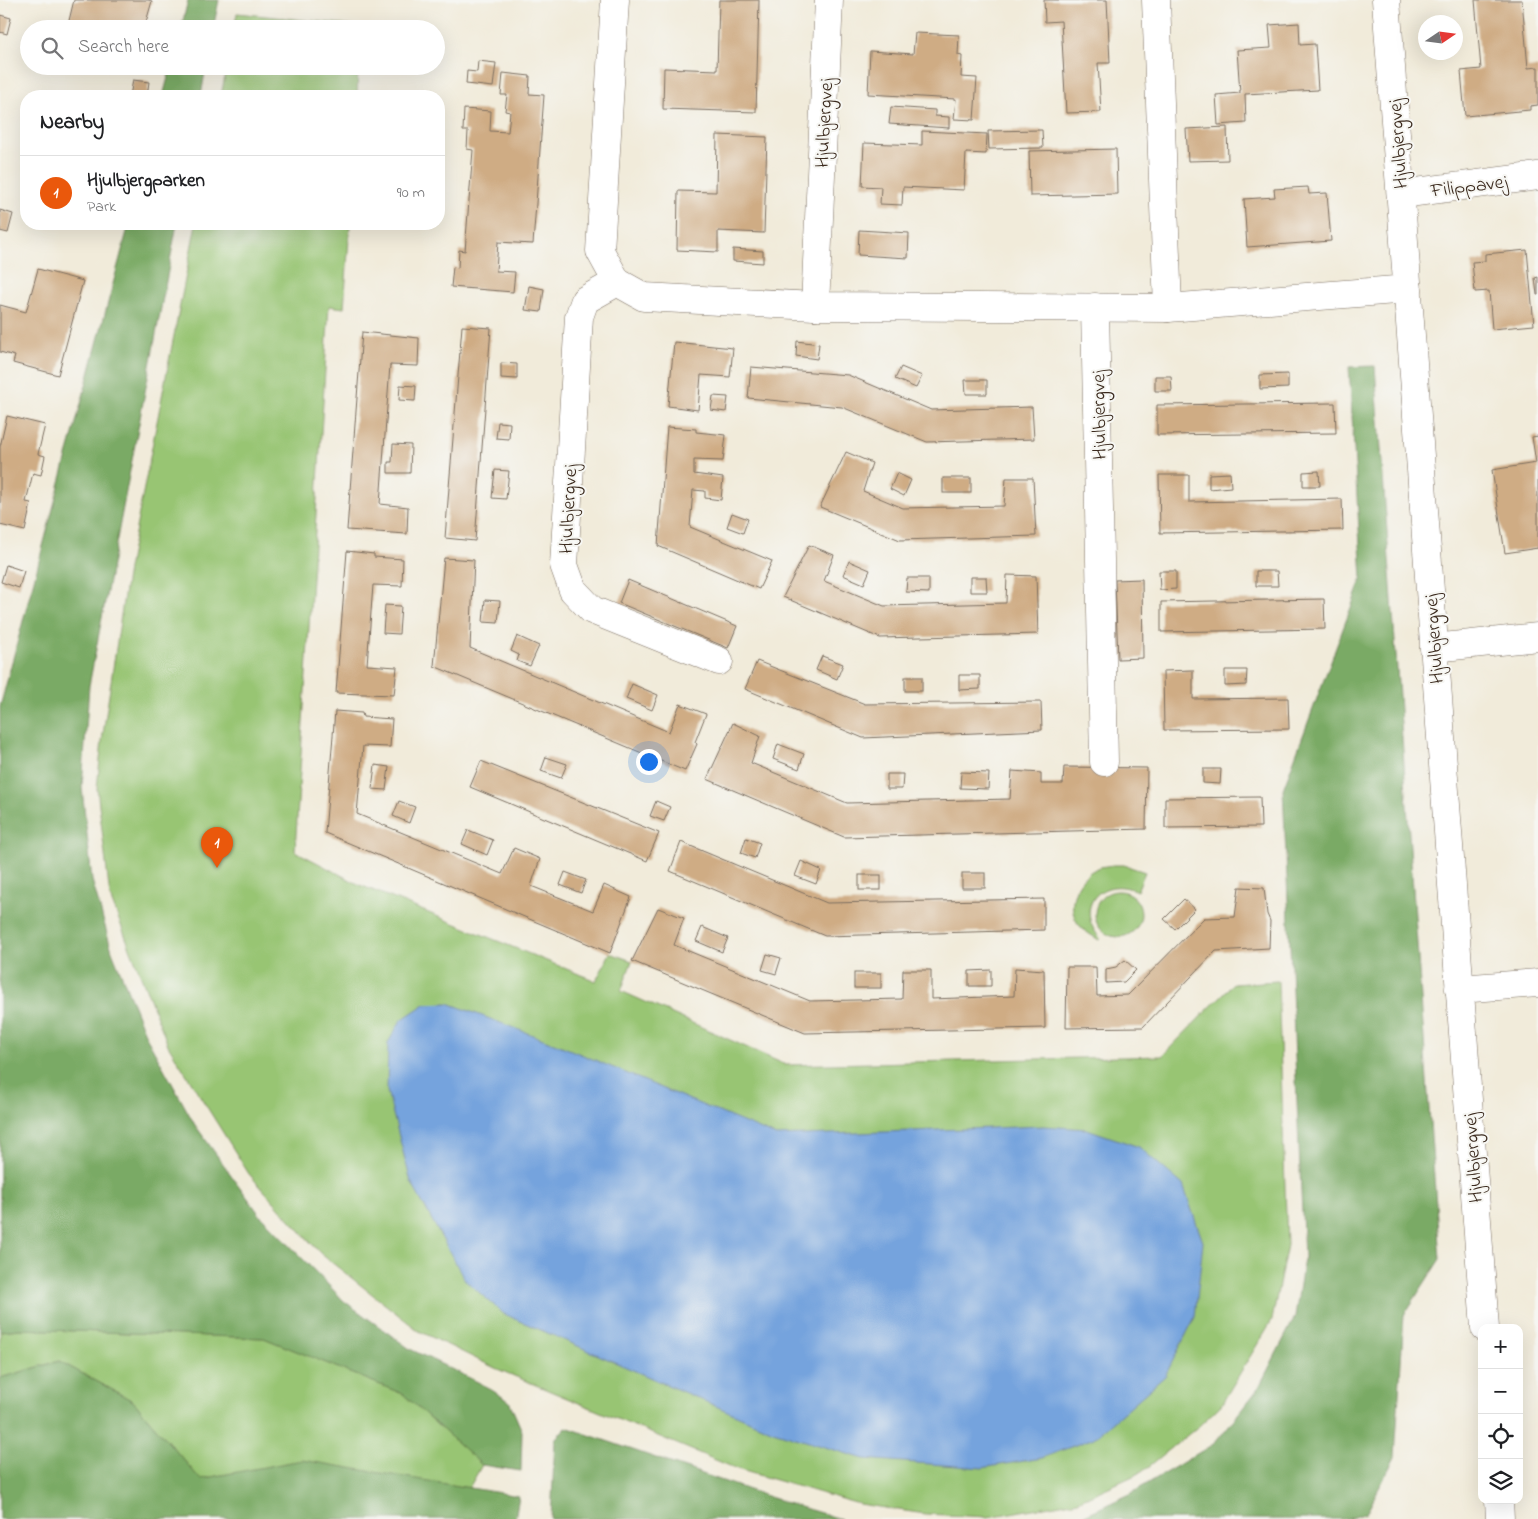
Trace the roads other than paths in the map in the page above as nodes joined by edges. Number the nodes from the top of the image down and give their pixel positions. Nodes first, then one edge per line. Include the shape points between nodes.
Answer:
1 (615, 0) edge
2 (829, 0) edge
3 (1156, 0) edge
4 (1386, 0) edge
5 (1538, 176) edge
6 (1400, 194) junction
7 (617, 282) junction
8 (1408, 289) junction
9 (815, 306) junction
10 (1095, 307) junction
11 (1168, 308) junction
12 (1538, 637) edge
13 (1434, 648) junction
14 (719, 661) dead end
15 (1104, 762) dead end
16 (1538, 983) edge
17 (1459, 989) junction
18 (1484, 1324) edge
19 (1498, 1504) edge
20 (1500, 1519) edge

1 - 7 street via 600,251
2 - 9 street, Hjulbjergvej
3 - 11 street
4 - 6 street, Hjulbjergvej
5 - 6 street, Filippavej
6 - 8 street, Hjulbjergvej
7 - 9 street via 644,297
7 - 14 street, Hjulbjergvej via 585,300 579,317 564,565 573,590 592,610
8 - 11 street
8 - 13 street, Hjulbjergvej
9 - 10 street
10 - 11 street
10 - 15 street, Hjulbjergvej
12 - 13 street
13 - 17 street, Hjulbjergvej
16 - 17 street
17 - 18 street, Hjulbjergvej
19 - 20 street

